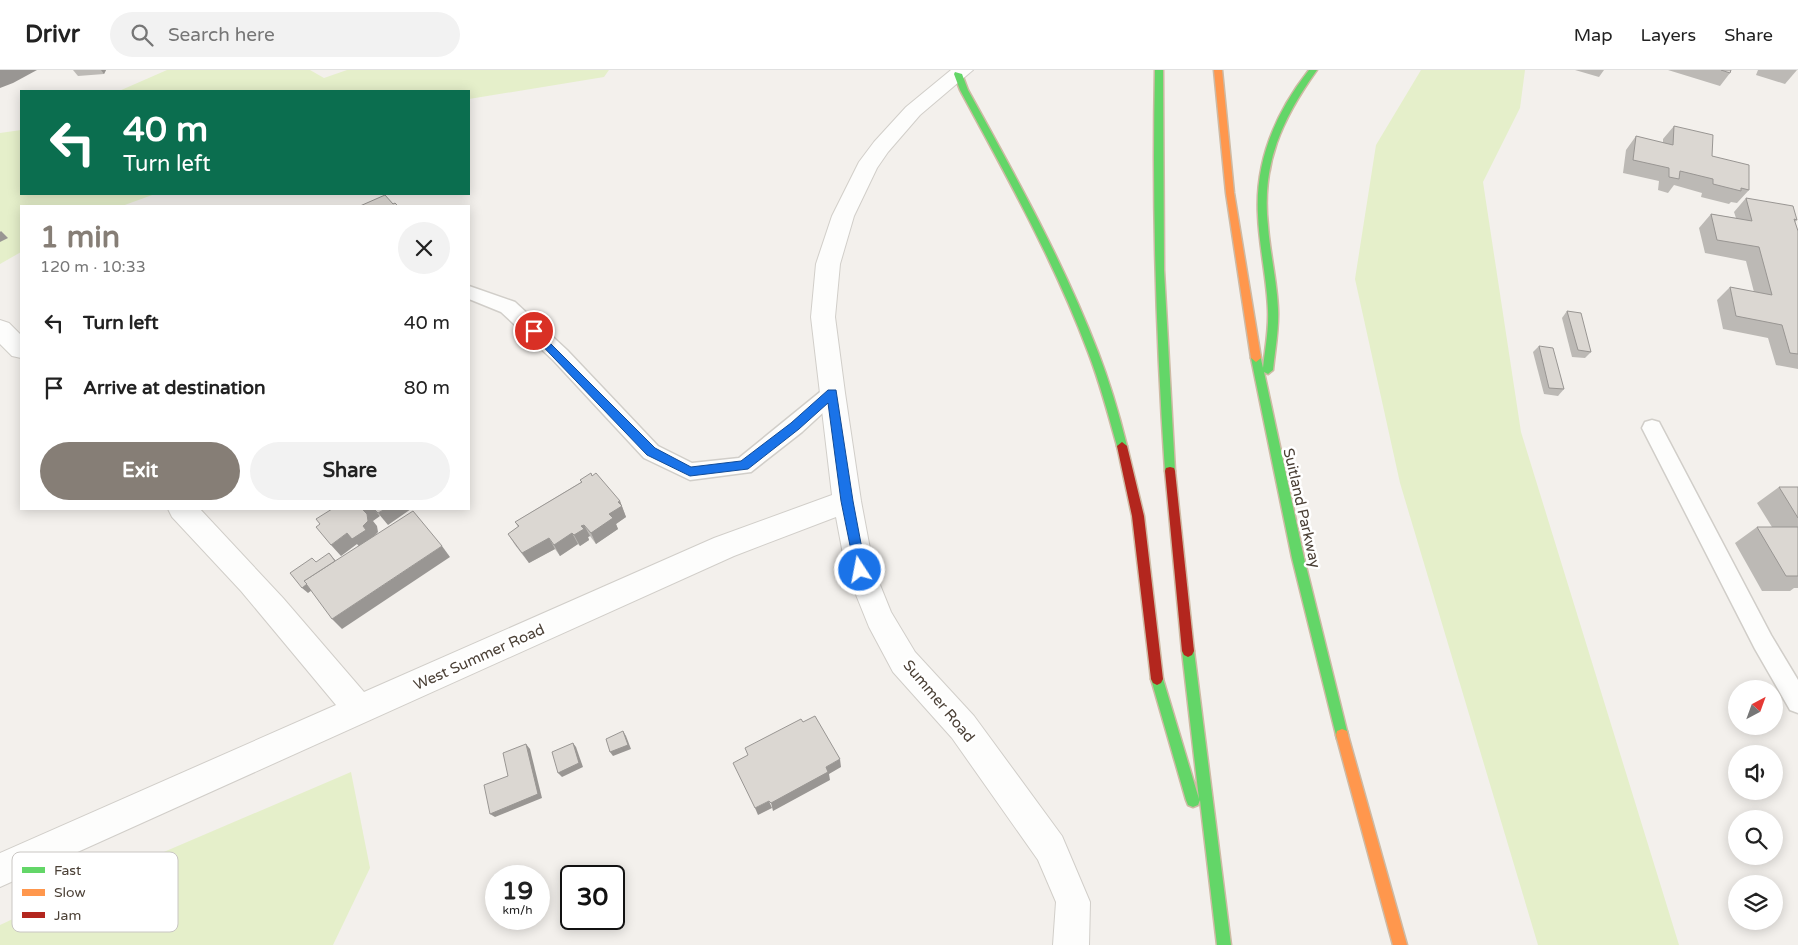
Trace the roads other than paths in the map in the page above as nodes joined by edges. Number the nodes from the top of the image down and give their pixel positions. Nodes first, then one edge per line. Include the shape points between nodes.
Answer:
1 (1158, 70) edge
2 (1218, 70) edge
3 (1312, 70) edge
4 (961, 72) edge
5 (470, 292) edge
6 (0, 329) edge
7 (20, 348) edge
8 (832, 393) junction
9 (1265, 406) junction
10 (1652, 428) dead end
11 (847, 501) junction
12 (183, 510) edge
13 (1798, 702) edge
14 (359, 710) junction
15 (40, 852) edge
16 (12, 865) edge
17 (1214, 868) junction
18 (0, 870) edge
19 (1071, 945) edge
20 (1224, 945) edge
21 (1400, 945) edge

1 - 17 highway via 1155,183 1162,374 1174,533
2 - 9 highway, Suitland Parkway via 1233,220
3 - 9 highway via 1277,124 1262,189 1273,310
4 - 8 street, Summer Road via 913,110 881,147 843,216 828,264 823,317
4 - 17 highway via 964,90 1054,258 1096,361 1119,434 1138,516 1158,683
5 - 8 lane via 508,307 560,355 651,452 690,472 744,466
6 - 7 street
8 - 11 street, Summer Road
9 - 21 highway, Suitland Parkway via 1336,713
10 - 13 lane via 1763,642
11 - 14 street, West Summer Road via 724,547
11 - 19 street, Summer Road via 860,570 879,618 904,662 963,727 1050,848 1073,902
12 - 14 street via 303,640
14 - 15 street, West Summer Road
16 - 18 street, West Summer Road
17 - 20 highway

